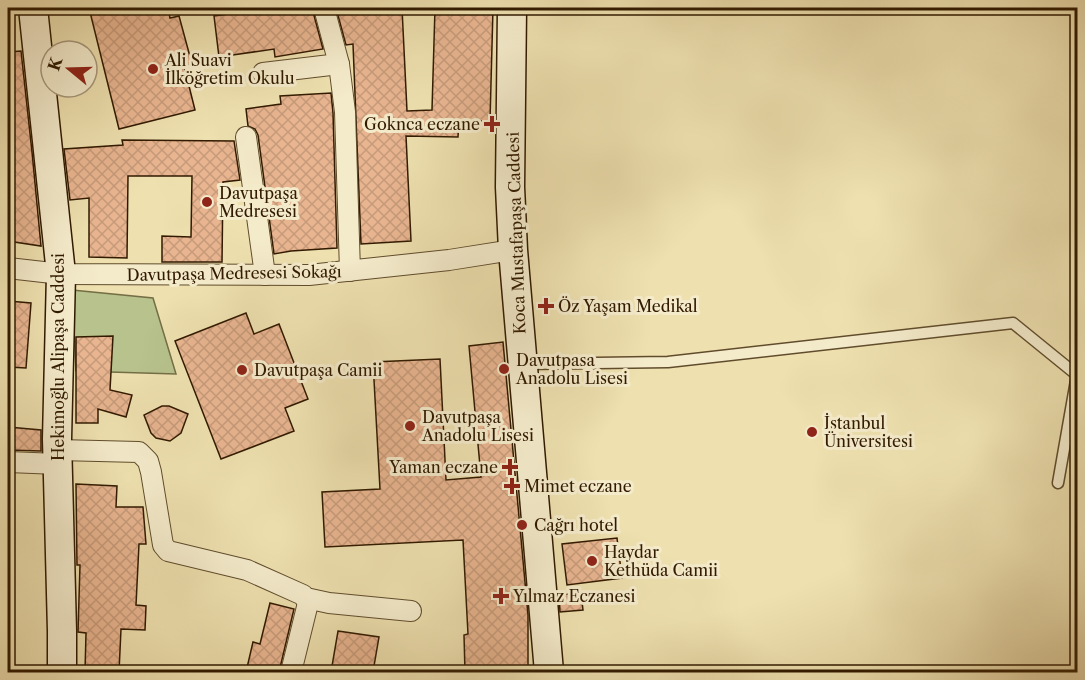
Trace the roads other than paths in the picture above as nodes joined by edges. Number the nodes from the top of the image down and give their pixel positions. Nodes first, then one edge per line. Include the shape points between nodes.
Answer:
1 (33, 8) edge
2 (324, 8) edge
3 (512, 8) edge
4 (339, 64) junction
5 (264, 73) dead end
6 (246, 136) dead end
7 (513, 250) junction
8 (8, 268) edge
9 (350, 271) junction
10 (61, 274) junction
11 (265, 274) junction
12 (522, 364) junction
13 (58, 457) junction
14 (8, 462) edge
15 (1058, 483) dead end
16 (306, 598) junction
17 (411, 611) dead end
18 (62, 672) edge
19 (291, 672) edge
20 (549, 672) edge

1 - 10 street, Hekimoğlu Alipaşa Caddesi
2 - 4 street
3 - 7 street, Koca Mustafapaşa Caddesi
4 - 5 street
4 - 9 street via 345,112
6 - 11 street
7 - 9 street, Davutpaşa Medresesi Sokağı
7 - 12 street, Koca Mustafapaşa Caddesi
8 - 10 street, Davutpaşa Medresesi Sokağı
9 - 11 street, Davutpaşa Medresesi Sokağı
10 - 11 street, Davutpaşa Medresesi Sokağı
10 - 13 street, Hekimoğlu Alipaşa Caddesi
12 - 15 lane via 668,362 1013,322 1077,375
12 - 20 street, Koca Mustafapaşa Caddesi
13 - 14 street
13 - 16 street via 139,452 148,461 162,545 168,551 247,570
13 - 18 street, Hekimoğlu Alipaşa Caddesi
16 - 17 street
16 - 19 street

